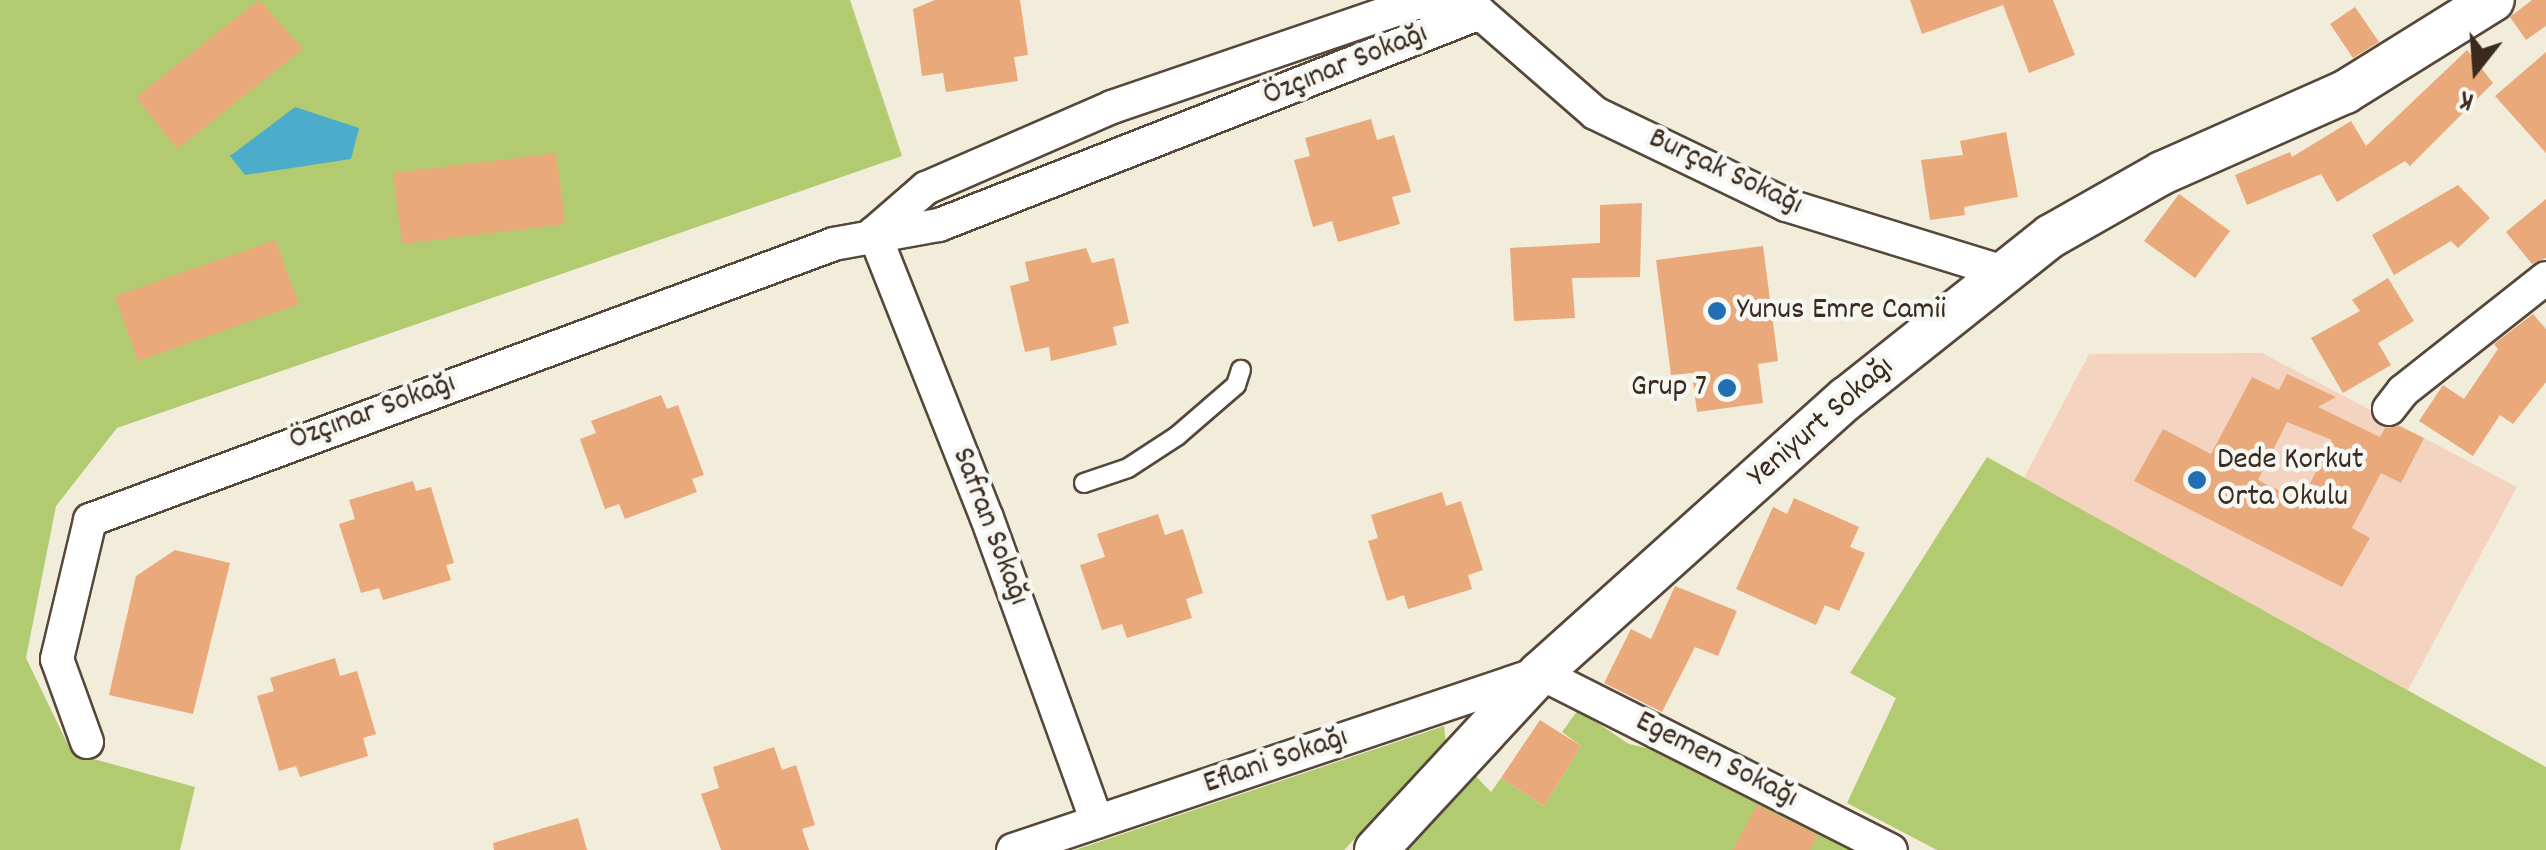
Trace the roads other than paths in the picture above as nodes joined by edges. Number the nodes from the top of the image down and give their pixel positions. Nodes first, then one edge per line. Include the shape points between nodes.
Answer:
1 (2493, 0) edge
2 (1480, 13) junction
3 (874, 234) junction
4 (2004, 272) junction
5 (2546, 278) edge
6 (1241, 370) dead end
7 (2390, 410) dead end
8 (1084, 482) dead end
9 (1540, 673) junction
10 (87, 742) dead end
11 (1096, 822) junction
12 (1012, 850) edge
13 (1376, 850) edge
14 (1892, 850) edge

1 - 4 street, Yeniyurt Sokağı via 2345,92 2162,173 2050,236
2 - 3 street, Özçınar Sokağı via 939,225
2 - 3 street, Özçınar Sokağı via 1418,2 1112,107 926,188
2 - 4 street, Burçak Sokağı via 1595,113 1786,206
3 - 10 street, Özçınar Sokağı via 90,520 57,659
3 - 11 street, Safran Sokağı via 988,518
4 - 9 street, Yeniyurt Sokağı via 1847,398
5 - 7 street via 2403,391
6 - 8 lane via 1236,386 1177,436 1128,468
9 - 11 street, Eflani Sokağı
9 - 13 street, Yeniyurt Sokağı
9 - 14 street, Egemen Sokağı
11 - 12 street, Eflani Sokağı

